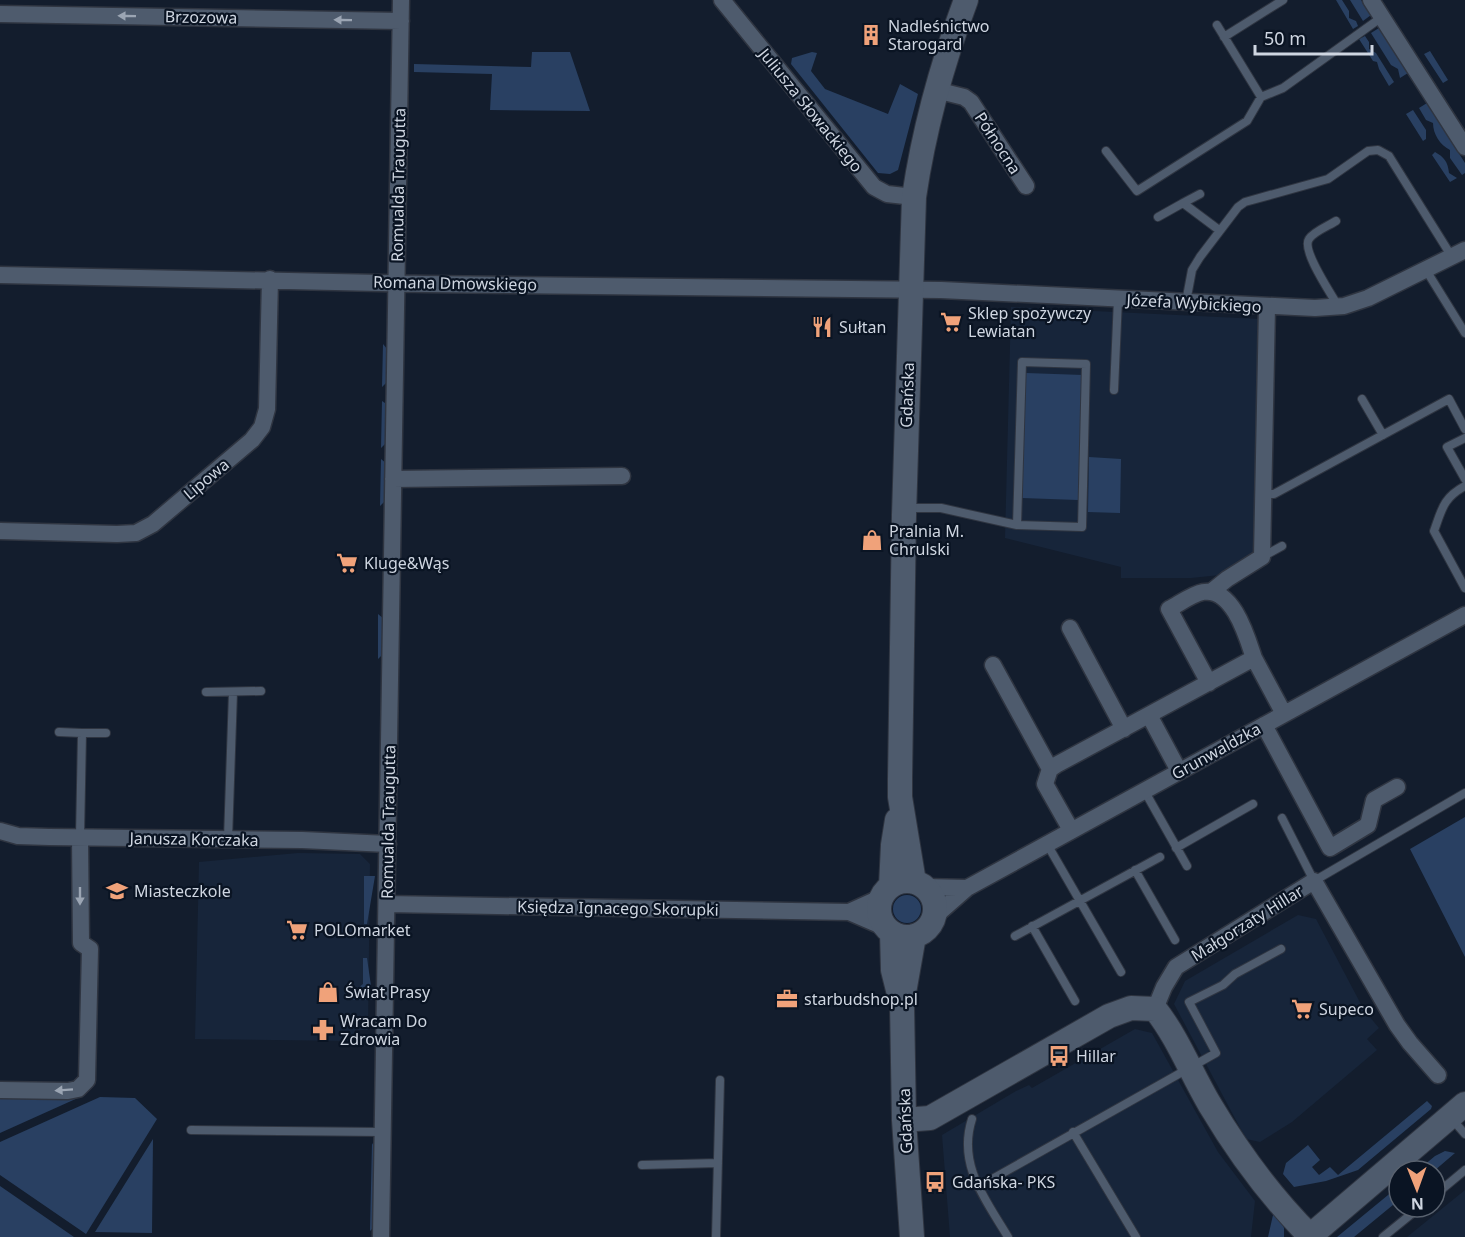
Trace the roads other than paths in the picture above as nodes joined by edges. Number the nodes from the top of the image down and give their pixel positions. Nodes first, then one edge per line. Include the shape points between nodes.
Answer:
1 (401, 0) edge
2 (722, 0) edge
3 (966, 0) edge
4 (1283, 0) edge
5 (1371, 0) edge
6 (0, 14) edge
7 (1382, 17) junction
8 (401, 21) junction
9 (1217, 25) dead end
10 (1224, 37) junction
11 (936, 90) junction
12 (1261, 97) junction
13 (1465, 147) edge
14 (1106, 151) dead end
15 (1026, 186) dead end
16 (1200, 194) dead end
17 (914, 197) junction
18 (1184, 203) junction
19 (1158, 218) dead end
20 (1336, 221) dead end
21 (1219, 230) junction
22 (1458, 253) edge
23 (1426, 270) junction
24 (0, 275) edge
25 (270, 279) junction
26 (396, 282) junction
27 (910, 290) junction
28 (1118, 299) junction
29 (1186, 302) junction
30 (1267, 306) junction
31 (1338, 306) junction
32 (1465, 333) edge
33 (1114, 390) dead end
34 (1362, 399) dead end
35 (1465, 429) edge
36 (1383, 435) junction
37 (1465, 438) edge
38 (622, 476) dead end
39 (393, 479) junction
40 (1465, 479) edge
41 (1465, 486) edge
42 (1264, 494) junction
43 (904, 508) junction
44 (1017, 525) junction
45 (0, 531) edge
46 (1282, 546) dead end
47 (1262, 557) junction
48 (1465, 588) edge
49 (1211, 592) junction
50 (1465, 615) edge
51 (1070, 628) dead end
52 (1254, 658) junction
53 (993, 665) dead end
54 (1209, 683) junction
55 (206, 692) dead end
56 (232, 692) junction
57 (261, 692) dead end
58 (1284, 714) junction
59 (1149, 715) junction
60 (1264, 725) junction
61 (1124, 729) junction
62 (59, 732) dead end
63 (82, 733) junction
64 (106, 733) dead end
65 (1050, 769) junction
66 (1179, 771) junction
67 (1397, 787) dead end
68 (1144, 790) junction
69 (1465, 793) edge
70 (1253, 804) dead end
71 (1282, 818) dead end
72 (1071, 830) junction
73 (0, 831) edge
74 (80, 837) junction
75 (228, 840) junction
76 (388, 843) junction
77 (1047, 843) junction
78 (1176, 848) junction
79 (1160, 857) dead end
80 (1186, 866) dead end
81 (1135, 870) junction
82 (1314, 881) junction
83 (903, 888) junction
84 (967, 888) junction
85 (1080, 900) junction
86 (387, 904) junction
87 (849, 912) junction
88 (934, 917) junction
89 (1032, 926) junction
90 (898, 932) junction
91 (1015, 936) dead end
92 (1175, 940) dead end
93 (1281, 949) dead end
94 (1121, 972) dead end
95 (1075, 1001) dead end
96 (1155, 1009) junction
97 (1190, 1067) junction
98 (1438, 1075) dead end
99 (720, 1080) dead end
100 (0, 1090) edge
101 (1460, 1118) edge
102 (972, 1119) dead end
103 (904, 1120) junction
104 (191, 1130) dead end
105 (384, 1132) junction
106 (1073, 1132) junction
107 (718, 1163) junction
108 (642, 1165) dead end
109 (1465, 1170) edge
110 (1447, 1185) edge
111 (978, 1187) junction
112 (1405, 1219) edge
113 (381, 1237) edge
114 (716, 1237) edge
115 (912, 1237) edge
116 (1008, 1237) edge
117 (1136, 1237) edge
118 (1310, 1237) edge
119 (1383, 1237) edge

1 - 8 street, Romualda Traugutta
2 - 17 street, Juliusza Słowackiego via 874,186 887,194
3 - 11 main road, Gdańska
4 - 10 lane
5 - 7 street
8 -> 6 street, Brzozowa
7 - 12 lane via 1283,88
7 - 13 street
8 - 26 street, Romualda Traugutta
9 - 10 lane
10 - 12 lane
11 - 15 street, Północna via 971,102
11 - 17 main road, Gdańska
12 - 14 lane via 1246,121 1137,191
16 - 18 lane
17 - 27 main road, Gdańska
18 - 19 lane
18 - 21 lane
20 - 31 lane via 1309,239 1307,245
21 - 22 lane via 1245,202 1328,179 1368,151 1378,150 1389,156
21 - 29 lane via 1192,270
22 - 23 street, Józefa Wybickiego
23 - 31 street, Józefa Wybickiego via 1368,298
23 - 32 lane
24 - 25 street, Romana Dmowskiego
25 - 26 street, Romana Dmowskiego
25 - 45 street, Lipowa via 267,409 262,427 252,440 153,524 136,532
26 - 27 street, Romana Dmowskiego
26 - 39 street, Romualda Traugutta
27 - 28 street, Józefa Wybickiego
27 - 43 main road, Gdańska
28 - 29 street, Józefa Wybickiego
28 - 33 lane
29 - 30 street, Józefa Wybickiego
30 - 31 street, Józefa Wybickiego
30 - 42 street
34 - 36 lane
35 - 36 lane via 1449,399
36 - 42 lane via 1274,494
37 - 40 lane via 1447,447
38 - 39 street
39 - 76 street, Romualda Traugutta
41 - 48 lane via 1444,501 1434,531
42 - 47 street
43 - 44 lane via 941,508
43 - 83 main road, Gdańska via 900,797
44 - 44 lane via 1082,527 1086,364 1022,362
46 - 47 lane
47 - 49 street
49 - 52 street via 1228,600
49 - 54 street via 1200,592 1169,609
50 - 58 street, Grunwaldzka
51 - 61 street
52 - 54 street
52 - 58 street
53 - 65 street
54 - 59 street
55 - 56 lane
56 - 57 lane
56 - 75 lane
58 - 60 street, Grunwaldzka
59 - 61 street
59 - 66 street
60 - 66 street, Grunwaldzka
60 - 67 street via 1330,848 1368,825 1374,800
61 - 65 street
62 - 63 lane
63 - 64 lane
63 - 74 lane
65 - 72 street via 1045,784
66 - 68 street, Grunwaldzka
68 - 72 street, Grunwaldzka
68 - 78 lane
69 - 82 lane
70 - 78 lane
71 - 82 lane
72 - 77 street, Grunwaldzka
73 - 74 street, Janusza Korczaka via 18,836
74 - 75 street, Janusza Korczaka
74 -> 100 street via 81,943 90,949 87,1080 78,1089 68,1091
75 - 76 street, Janusza Korczaka
76 - 86 street, Romualda Traugutta
77 - 84 street, Grunwaldzka
77 - 85 lane
78 - 80 lane
79 - 81 lane
81 - 85 lane
81 - 92 lane
82 - 96 street, Małgorzaty Hillar via 1176,967
82 - 98 street, Małgorzaty Hillar via 1397,1026
83 - 84 street
83 - 87 street, Księdza Ignacego Skorupki
83 - 88 main road via 934,901
83 - 90 main road via 879,913
84 - 88 street, Grunwaldzka
85 - 89 lane
85 - 94 lane
86 - 87 street, Księdza Ignacego Skorupki
86 - 105 street, Romualda Traugutta
87 - 90 street, Księdza Ignacego Skorupki
88 - 90 main road via 923,932
89 - 91 lane
89 - 95 lane
90 - 103 main road, Gdańska via 893,970 902,1004
93 - 97 lane via 1189,1002 1216,1053
96 - 97 main road
96 - 103 main road via 1131,1008 1109,1016 930,1119
97 - 106 lane
97 - 118 main road via 1237,1151
99 - 107 lane
101 - 118 main road
102 - 111 lane via 968,1158
103 - 115 main road, Gdańska
104 - 105 lane
105 - 113 street, Romualda Traugutta
106 - 111 lane
106 - 117 lane
107 - 108 lane
107 - 114 lane
109 - 110 lane
111 - 116 lane
112 - 119 lane

